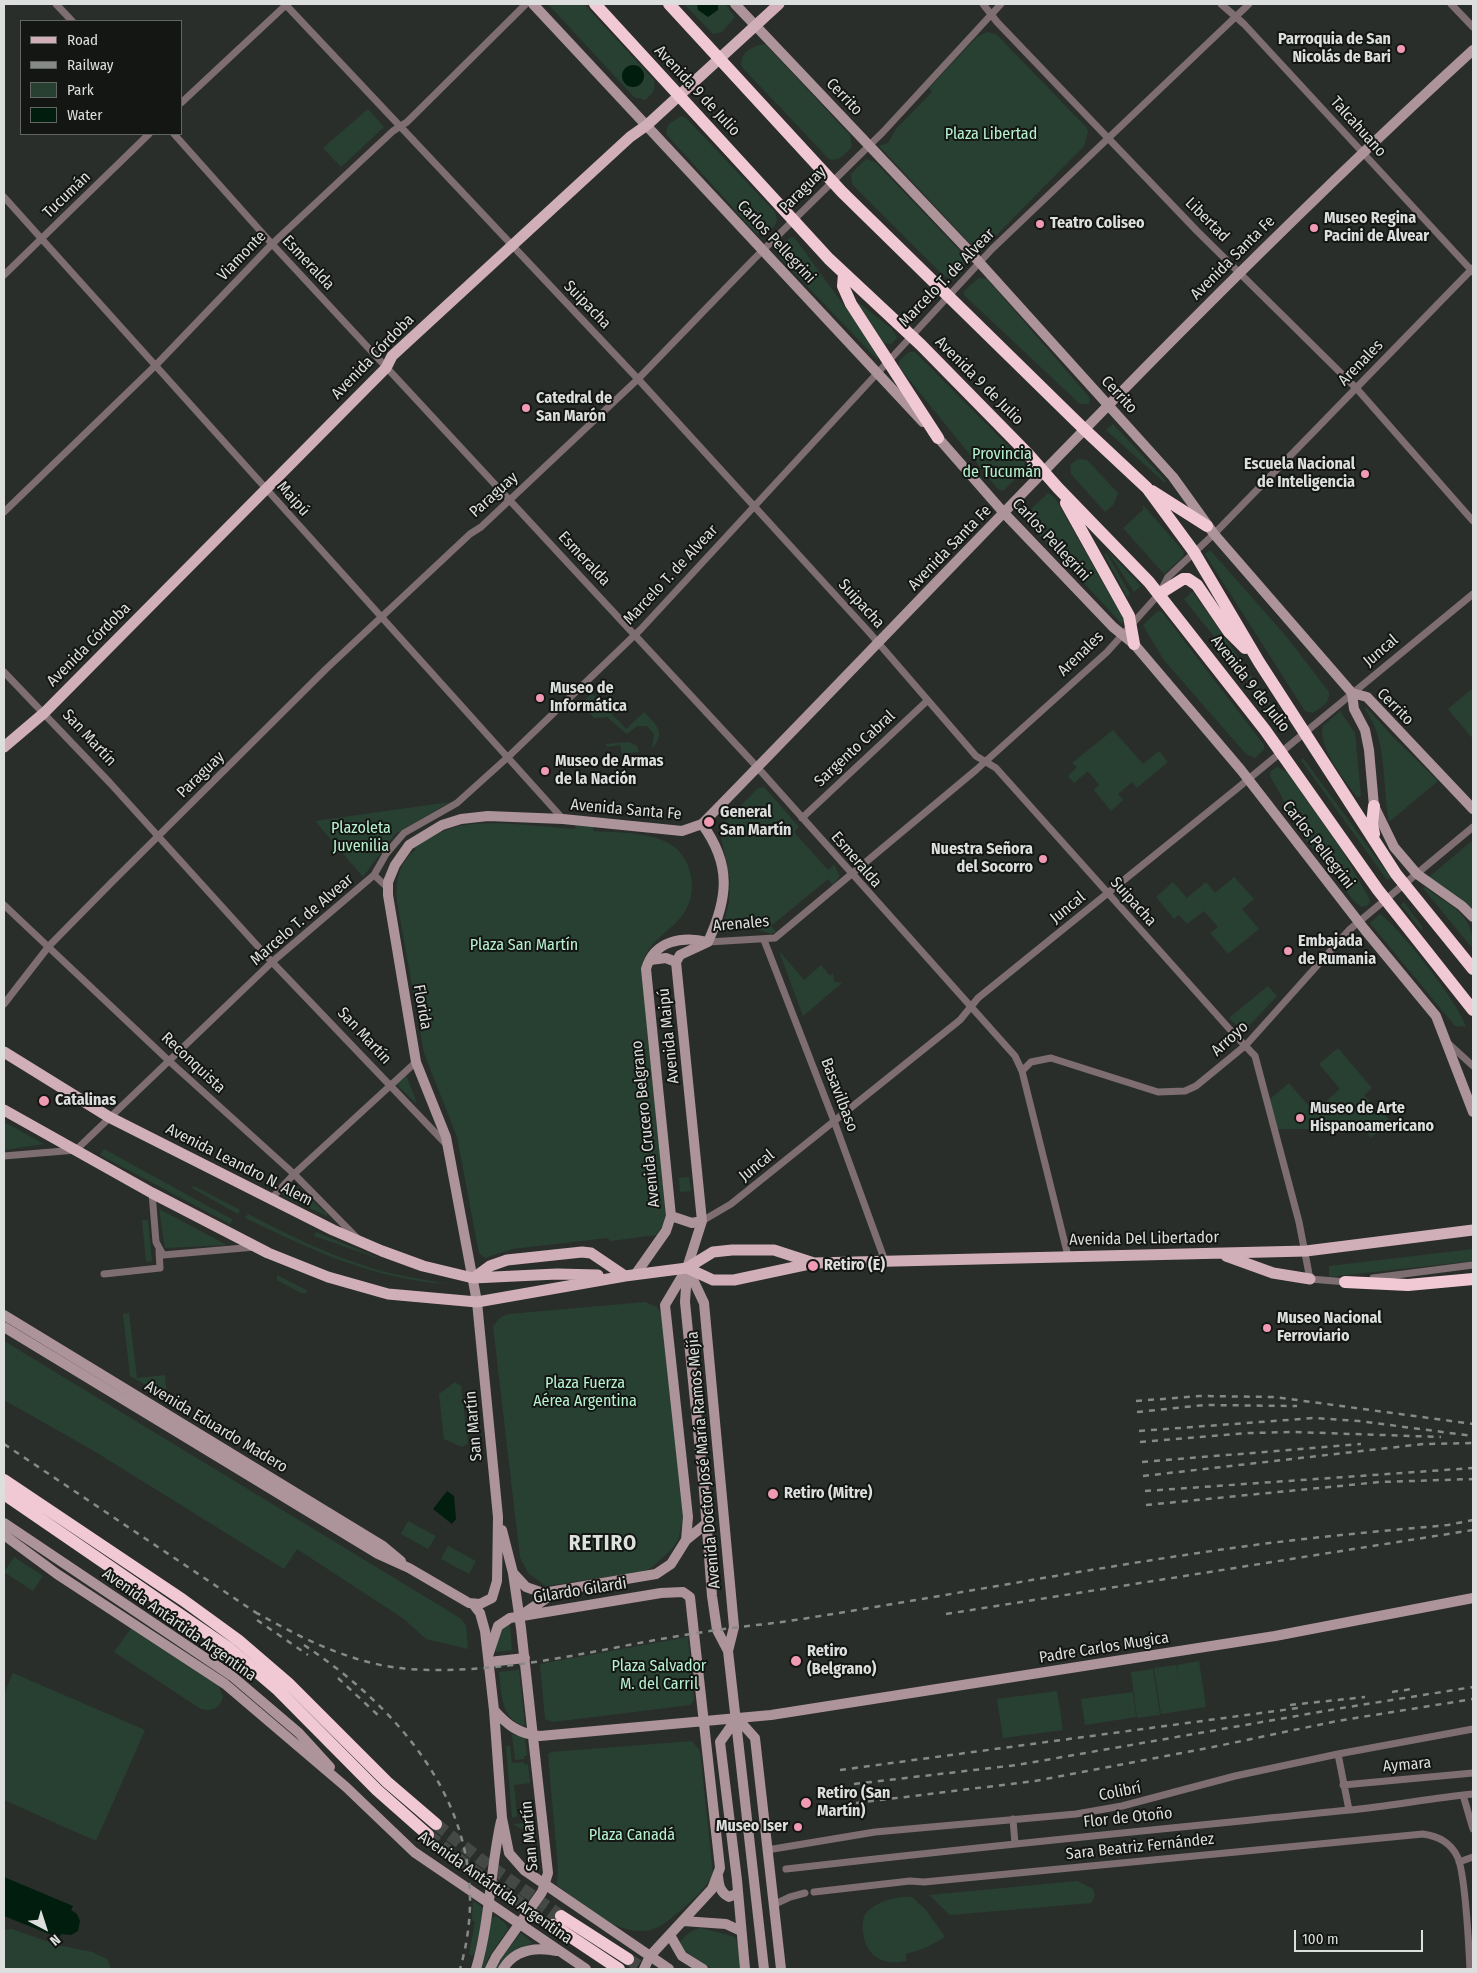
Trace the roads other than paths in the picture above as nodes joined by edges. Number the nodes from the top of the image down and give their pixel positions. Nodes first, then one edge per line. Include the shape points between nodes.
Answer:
1 (56, 4) edge
2 (286, 4) edge
3 (526, 4) edge
4 (533, 4) edge
5 (596, 4) edge
6 (669, 4) edge
7 (735, 4) edge
8 (779, 4) edge
9 (982, 4) edge
10 (1001, 4) edge
11 (1220, 4) edge
12 (1249, 4) edge
13 (1452, 4) edge
14 (991, 15) junction
15 (1235, 17) junction
16 (71, 20) edge
17 (756, 26) junction
18 (1473, 27) edge
19 (1473, 50) edge
20 (720, 59) junction
21 (679, 96) junction
22 (182, 102) edge
23 (647, 125) junction
24 (400, 127) junction
25 (148, 135) edge
26 (175, 135) edge
27 (1106, 138) junction
28 (869, 144) junction
29 (1363, 152) junction
30 (832, 181) junction
31 (4, 197) edge
32 (793, 220) junction
33 (42, 238) junction
34 (272, 244) junction
35 (512, 246) junction
36 (763, 250) junction
37 (980, 262) junction
38 (1472, 270) edge
39 (1239, 272) junction
40 (844, 274) junction
41 (4, 275) edge
42 (948, 296) junction
43 (911, 335) junction
44 (888, 360) junction
45 (156, 365) junction
46 (386, 368) junction
47 (877, 372) junction
48 (638, 379) junction
49 (1357, 389) junction
50 (1109, 406) junction
51 (1085, 430) junction
52 (938, 438) junction
53 (1045, 472) junction
54 (1058, 488) junction
55 (1147, 488) junction
56 (266, 489) junction
57 (510, 500) junction
58 (755, 506) junction
59 (4, 512) edge
60 (1004, 513) junction
61 (1473, 521) edge
62 (1211, 530) junction
63 (1194, 552) junction
64 (1159, 594) junction
65 (1473, 594) edge
66 (382, 617) junction
67 (1131, 624) junction
68 (635, 635) junction
69 (1121, 636) junction
70 (878, 644) junction
71 (1134, 644) junction
72 (1259, 662) junction
73 (4, 672) edge
74 (1352, 693) junction
75 (927, 701) junction
76 (44, 713) junction
77 (1305, 732) junction
78 (4, 746) edge
79 (1281, 752) junction
80 (508, 757) junction
81 (987, 760) junction
82 (758, 768) junction
83 (1248, 780) junction
84 (1374, 806) junction
85 (1473, 809) edge
86 (802, 818) junction
87 (563, 819) junction
88 (702, 824) junction
89 (1473, 827) edge
90 (158, 835) junction
91 (1376, 842) junction
92 (1417, 874) junction
93 (374, 875) junction
94 (851, 875) junction
95 (1404, 884) junction
96 (388, 888) junction
97 (1108, 894) junction
98 (1385, 899) junction
99 (4, 905) edge
100 (1473, 917) edge
101 (1359, 922) junction
102 (764, 940) junction
103 (708, 942) junction
104 (49, 946) junction
105 (650, 960) junction
106 (272, 962) junction
107 (676, 962) junction
108 (1473, 969) edge
109 (4, 1004) edge
110 (971, 1007) junction
111 (1473, 1010) edge
112 (1449, 1044) junction
113 (1246, 1045) junction
114 (4, 1052) edge
115 (168, 1060) junction
116 (416, 1062) junction
117 (1473, 1066) edge
118 (1022, 1071) junction
119 (390, 1086) junction
120 (4, 1110) edge
121 (1473, 1112) edge
122 (109, 1117) junction
123 (834, 1121) junction
124 (447, 1145) junction
125 (76, 1150) junction
126 (4, 1156) edge
127 (294, 1174) junction
128 (152, 1192) junction
129 (270, 1200) junction
130 (671, 1216) junction
131 (702, 1221) junction
132 (1473, 1230) edge
133 (362, 1244) junction
134 (257, 1247) junction
135 (159, 1251) junction
136 (1306, 1251) junction
137 (1222, 1254) junction
138 (1068, 1256) junction
139 (885, 1261) junction
140 (814, 1263) junction
141 (1473, 1265) edge
142 (687, 1268) junction
143 (104, 1274) dead end
144 (630, 1275) junction
145 (473, 1278) junction
146 (1310, 1279) junction
147 (1473, 1279) edge
148 (1345, 1282) junction
149 (477, 1302) junction
150 (4, 1315) edge
151 (4, 1327) edge
152 (4, 1480) edge
153 (4, 1494) edge
154 (687, 1509) junction
155 (498, 1517) junction
156 (4, 1523) edge
157 (706, 1523) junction
158 (4, 1535) edge
159 (686, 1540) junction
160 (409, 1568) junction
161 (513, 1573) junction
162 (558, 1591) junction
163 (686, 1594) joint
164 (1473, 1598) edge
165 (473, 1604) junction
166 (520, 1616) junction
167 (728, 1651) junction
168 (525, 1658) junction
169 (488, 1659) junction
170 (494, 1710) junction
171 (737, 1718) junction
172 (704, 1721) junction
173 (1473, 1729) edge
174 (535, 1736) junction
175 (1338, 1754) junction
176 (1473, 1773) edge
177 (1343, 1785) junction
178 (346, 1787) junction
179 (1473, 1794) edge
180 (1463, 1795) junction
181 (1349, 1810) junction
182 (502, 1818) junction
183 (1013, 1819) junction
184 (436, 1824) tunnel mouth
185 (1473, 1829) edge
186 (428, 1835) tunnel mouth
187 (1014, 1844) junction
188 (767, 1850) junction
189 (1473, 1857) edge
190 (1459, 1860) junction
191 (786, 1869) dead end
192 (718, 1876) junction
193 (546, 1886) junction
194 (814, 1892) dead end
195 (738, 1893) junction
196 (805, 1893) dead end
197 (488, 1903) junction
198 (773, 1905) junction
199 (683, 1921) junction
200 (520, 1924) junction
201 (742, 1931) junction
202 (670, 1935) junction
203 (1473, 1947) edge
204 (559, 1951) junction
205 (650, 1956) junction
206 (1469, 1956) junction
207 (628, 1959) tunnel mouth
208 (476, 1969) edge
209 (490, 1969) edge
210 (503, 1969) edge
211 (586, 1969) edge
212 (618, 1969) tunnel mouth
213 (639, 1969) edge
214 (644, 1969) edge
215 (669, 1969) edge
216 (703, 1969) edge
217 (745, 1969) edge
218 (764, 1969) edge
219 (781, 1969) edge
220 (1470, 1969) edge

1 - 16 street
2 - 22 street
2 - 24 street, Suipacha
3 - 24 street, Viamonte
4 - 23 main road, Carlos Pellegrini
5 - 21 highway, Avenida 9 de Julio
6 - 20 highway, Avenida 9 de Julio
7 - 17 main road, Cerrito
8 - 17 main road, Avenida Córdoba
9 - 14 street, Libertad
10 - 14 street, Paraguay
11 - 15 street, Talcahuano
12 - 15 street, Marcelo T. de Alvear
13 - 18 street
14 - 27 street, Libertad
14 - 28 street, Paraguay
15 - 27 street, Marcelo T. de Alvear
15 - 29 street, Talcahuano
17 - 20 main road, Avenida Córdoba
17 - 28 main road, Cerrito
19 - 29 main road, Avenida Santa Fe
20 - 21 main road, Avenida Córdoba
20 - 30 highway, Avenida 9 de Julio
21 - 23 main road, Avenida Córdoba
21 - 32 highway, Avenida 9 de Julio
23 - 35 main road, Avenida Córdoba
23 - 36 main road, Carlos Pellegrini
24 - 34 street, Viamonte
24 - 35 street, Suipacha
25 - 33 street, Tucumán
26 - 34 street, Esmeralda
27 - 37 street, Marcelo T. de Alvear
27 - 39 street, Libertad
28 - 30 street, Paraguay
28 - 37 main road, Cerrito
29 - 38 street, Talcahuano
29 - 39 main road, Avenida Santa Fe
30 - 32 street, Paraguay
30 - 42 highway, Avenida 9 de Julio
31 - 33 street, Maipú
32 - 36 street, Paraguay
32 - 40 highway, Avenida 9 de Julio
33 - 41 street, Tucumán
33 - 45 street, Maipú
34 - 45 street, Viamonte
34 - 46 street, Esmeralda
35 - 46 main road, Avenida Córdoba via 392,356
35 - 48 street, Suipacha
36 - 47 main road, Carlos Pellegrini
36 - 48 street, Paraguay
37 - 42 street, Marcelo T. de Alvear
37 - 50 main road, Cerrito
38 - 49 street, Arenales
39 - 49 street, Libertad
39 - 50 main road, Avenida Santa Fe
40 - 43 highway, Avenida 9 de Julio
40 - 44 highway via 843,286 848,299
42 - 43 street, Marcelo T. de Alvear
42 - 51 highway, Avenida 9 de Julio
43 - 44 street, Marcelo T. de Alvear
43 - 53 highway, Avenida 9 de Julio
44 - 47 street, Marcelo T. de Alvear
44 - 52 highway
45 - 56 street, Maipú
45 - 59 street, Viamonte
46 - 56 main road, Avenida Córdoba
46 - 57 street, Esmeralda
47 - 52 main road, Carlos Pellegrini
47 - 58 street, Marcelo T. de Alvear
48 - 57 street, Paraguay
48 - 58 street, Suipacha
49 - 61 street, Libertad
49 - 62 street, Arenales
50 - 51 main road, Avenida Santa Fe
50 - 62 main road, Cerrito via 1173,477
51 - 53 main road, Avenida Santa Fe
51 - 55 highway, Avenida 9 de Julio
52 - 60 main road, Carlos Pellegrini
53 - 54 highway, Avenida 9 de Julio
53 - 60 main road, Avenida Santa Fe
54 - 64 highway, Avenida 9 de Julio
54 - 67 highway
55 - 62 highway
55 - 63 highway, Avenida 9 de Julio
56 - 66 street, Maipú
56 - 76 main road, Avenida Córdoba
57 - 66 street, Paraguay
57 - 68 street, Esmeralda
58 - 68 street, Marcelo T. de Alvear
58 - 70 street, Suipacha
60 - 69 main road, Carlos Pellegrini
60 - 70 main road, Avenida Santa Fe
62 - 63 street, Arenales
62 - 74 main road, Cerrito
63 - 64 street, Arenales via 1168,577
63 - 72 highway, Avenida 9 de Julio
64 - 67 street, Arenales
64 - 72 highway via 1183,579 1194,582 1230,632
64 - 79 highway, Avenida 9 de Julio
65 - 74 street, Juncal
66 - 80 street, Maipú
66 - 90 street, Paraguay
67 - 69 street, Arenales
67 - 71 highway
68 - 80 street, Marcelo T. de Alvear
68 - 82 street, Esmeralda
69 - 71 main road, Carlos Pellegrini
69 - 81 street, Arenales
70 - 75 street, Suipacha
70 - 82 main road, Avenida Santa Fe
71 - 83 main road, Carlos Pellegrini
72 - 77 highway, Avenida 9 de Julio
73 - 76 street, San Martín
74 - 77 street, Juncal
74 - 84 main road via 1354,708 1368,744
74 - 85 main road, Cerrito via 1367,697
75 - 81 street, Suipacha via 976,756
75 - 86 street, Sargento Cabral
76 - 78 main road, Avenida Córdoba
76 - 90 street, San Martín
77 - 79 street, Juncal
77 - 91 highway, Avenida 9 de Julio
79 - 83 street, Juncal
79 - 98 highway, Avenida 9 de Julio
80 - 87 street, Maipú
80 - 93 street, Marcelo T. de Alvear via 457,803 404,833
81 - 94 street, Arenales
81 - 97 street, Suipacha
82 - 86 street, Esmeralda
82 - 88 main road, Avenida Santa Fe
83 - 97 street, Juncal
83 - 101 main road, Carlos Pellegrini
84 - 91 highway via 1372,824
84 - 92 main road via 1394,847
86 - 94 street, Esmeralda
87 - 88 main road, Avenida Santa Fe via 682,832
87 - 96 main road, Avenida Santa Fe via 478,816 442,825 421,836 404,852 395,865
88 - 103 main road via 715,844 725,890
89 - 92 street, Arroyo
90 - 104 street, Paraguay
90 - 106 street, San Martín
91 - 95 highway, Avenida 9 de Julio
92 - 95 street, Arroyo
92 - 100 main road
93 - 96 street
93 - 106 street, Marcelo T. de Alvear
94 - 102 street, Arenales via 775,938
94 - 110 street, Esmeralda
95 - 98 street, Arroyo
95 - 108 highway, Avenida 9 de Julio
96 - 116 main road, Florida
97 - 110 street, Juncal
97 - 113 street, Suipacha
98 - 101 street, Arroyo
98 - 111 highway, Avenida 9 de Julio
99 - 104 street, Reconquista
101 - 112 main road, Carlos Pellegrini via 1436,1016
101 - 113 street, Arroyo
102 - 103 street, Arenales
102 - 123 street, Basavilbaso
103 - 105 main road, Arenales via 690,938 671,942 655,951
103 - 107 main road via 680,955
104 - 109 street, Paraguay
104 - 115 street, Reconquista
105 - 107 main road via 666,958
105 - 130 main road, Avenida Crucero Belgrano via 646,974
106 - 115 street, Marcelo T. de Alvear
106 - 119 street, San Martín
107 - 131 main road, Avenida Maipú
110 - 118 street via 1015,1056
110 - 123 street, Juncal via 960,1020
112 - 117 street
112 - 121 main road, Carlos Pellegrini
113 - 118 street, Arroyo via 1202,1082 1185,1091 1170,1093 1051,1058 1031,1062
113 - 136 street, Suipacha via 1255,1056
114 - 122 main road, Avenida Leandro N. Alem
115 - 122 street, Marcelo T. de Alvear
115 - 127 street, Reconquista
116 - 119 street
116 - 124 main road, Florida
118 - 138 street
119 - 124 street, San Martín
119 - 127 street
120 - 125 main road
122 - 125 street, Marcelo T. de Alvear
122 - 129 main road, Avenida Leandro N. Alem
123 - 131 street, Juncal via 731,1204
123 - 139 street, Basavilbaso
124 - 145 main road, San Martín
125 - 126 street
125 - 128 main road
127 - 129 street
127 - 133 street, Reconquista
128 - 134 main road
128 - 135 street
129 - 133 main road, Avenida Leandro N. Alem
130 - 131 main road via 692,1223
130 - 144 main road, Avenida Crucero Belgrano via 666,1231
131 - 142 main road, Avenida Maipú
132 - 136 main road, Avenida Del Libertador
133 - 145 main road, Avenida Leandro N. Alem via 423,1266
134 - 135 street via 172,1256
134 - 149 main road via 321,1275 375,1291
135 - 143 street via 160,1268
136 - 137 main road, Avenida Del Libertador
136 - 146 street, Suipacha
137 - 138 main road, Avenida Del Libertador
137 - 146 main road via 1273,1273
138 - 139 main road, Avenida Del Libertador
139 - 140 main road, Avenida Del Libertador
140 - 142 main road, Avenida Del Libertador via 734,1280 713,1280
140 - 142 main road, Avenida Del Libertador via 774,1250 732,1250 713,1252
141 - 148 street
142 - 144 main road, Avenida Del Libertador
142 - 154 main road, Avenida Doctor José María Ramos Mejía via 665,1304
142 - 157 main road, Avenida Doctor José María Ramos Mejía via 684,1302
142 - 167 main road, Avenida Doctor José María Ramos Mejía via 703,1298 705,1312 732,1593 734,1634
144 - 145 main road, Avenida Del Libertador
144 - 145 main road via 591,1253 582,1252 507,1260 490,1266
144 - 149 main road, Avenida Del Libertador
145 - 149 main road, San Martín
146 - 148 street
147 - 148 highway via 1408,1285
149 - 155 main road, San Martín
150 - 160 main road, Avenida Eduardo Madero via 383,1546
151 - 160 main road, Avenida Eduardo Madero via 378,1554
152 - 184 highway via 238,1640 288,1683 387,1782
153 - 186 highway via 230,1649 278,1690 377,1790
154 - 157 main road via 696,1520
154 - 159 main road, Avenida Doctor José María Ramos Mejía
155 - 161 main road, San Martín
155 - 165 main road, San Martín via 495,1593 489,1600
156 - 178 main road, Avenida Antártida Argentina via 232,1676 314,1748
157 - 159 main road
157 - 167 main road, Avenida Doctor José María Ramos Mejía via 717,1630
158 - 178 main road, Avenida Antártida Argentina via 225,1684
159 - 162 main road, Gilardo Gilardi via 676,1558 656,1574
160 - 165 main road, Avenida Eduardo Madero
161 - 162 main road via 534,1591
161 - 166 main road, San Martín
162 - 166 main road, Gilardo Gilardi
163 - 166 main road, Gilardo Gilardi via 661,1593
163 - 172 main road, Avenida Doctor José María Ramos Mejía via 692,1603
164 - 171 main road, Padre Carlos Mugica via 1275,1636
165 - 169 main road, San Martín via 482,1618
166 - 168 main road, San Martín
166 - 169 main road via 500,1624
167 - 171 main road, Avenida Doctor José María Ramos Mejía
168 - 169 main road
168 - 174 main road, San Martín
169 - 170 main road, San Martín
170 - 174 main road via 512,1728
170 - 182 main road, San Martín
171 - 172 main road, Padre Carlos Mugica
171 - 188 main road via 755,1738
171 - 195 main road via 720,1742
171 - 218 main road, Avenida Doctor José María Ramos Mejía
172 - 174 main road, Padre Carlos Mugica
172 - 192 main road, Avenida Doctor José María Ramos Mejía via 720,1868
173 - 175 street, Colibrí
174 - 193 main road, San Martín via 548,1856
175 - 177 street
175 - 183 street, Colibrí via 1227,1778 1122,1806
176 - 177 street, Aymara
177 - 181 street
178 - 197 main road, Avenida Antártida Argentina via 414,1852
179 - 180 street, Flor de Otoño
180 - 181 street, Flor de Otoño
180 - 185 street
181 - 187 street, Flor de Otoño
182 - 193 main road, Avenida Antártida Argentina via 512,1858
182 - 197 main road via 494,1850
183 - 187 street
183 - 188 street, Colibrí via 875,1832
187 - 191 street, Flor de Otoño
188 - 198 main road
189 - 190 street
190 - 194 street, Sara Beatriz Fernández via 1446,1842 1436,1836 1411,1834
190 - 206 street
192 - 195 main road via 724,1894 729,1897
192 - 199 main road via 712,1889
193 - 200 main road
193 - 205 main road, Avenida Antártida Argentina
195 - 201 main road
196 - 198 street
197 - 200 main road, Avenida Antártida Argentina
197 - 208 main road
198 - 219 main road
199 - 201 main road via 726,1924
199 - 202 main road
200 - 204 main road, Avenida Antártida Argentina
200 - 209 main road
201 - 217 main road
202 - 205 main road
202 - 216 main road via 682,1956
203 - 206 street
204 - 210 main road via 523,1952 511,1958
204 - 211 main road, Avenida Antártida Argentina
205 - 213 main road
205 - 214 main road
205 - 215 main road, Avenida Antártida Argentina
206 - 220 street
207 - 212 highway via 557,1920

